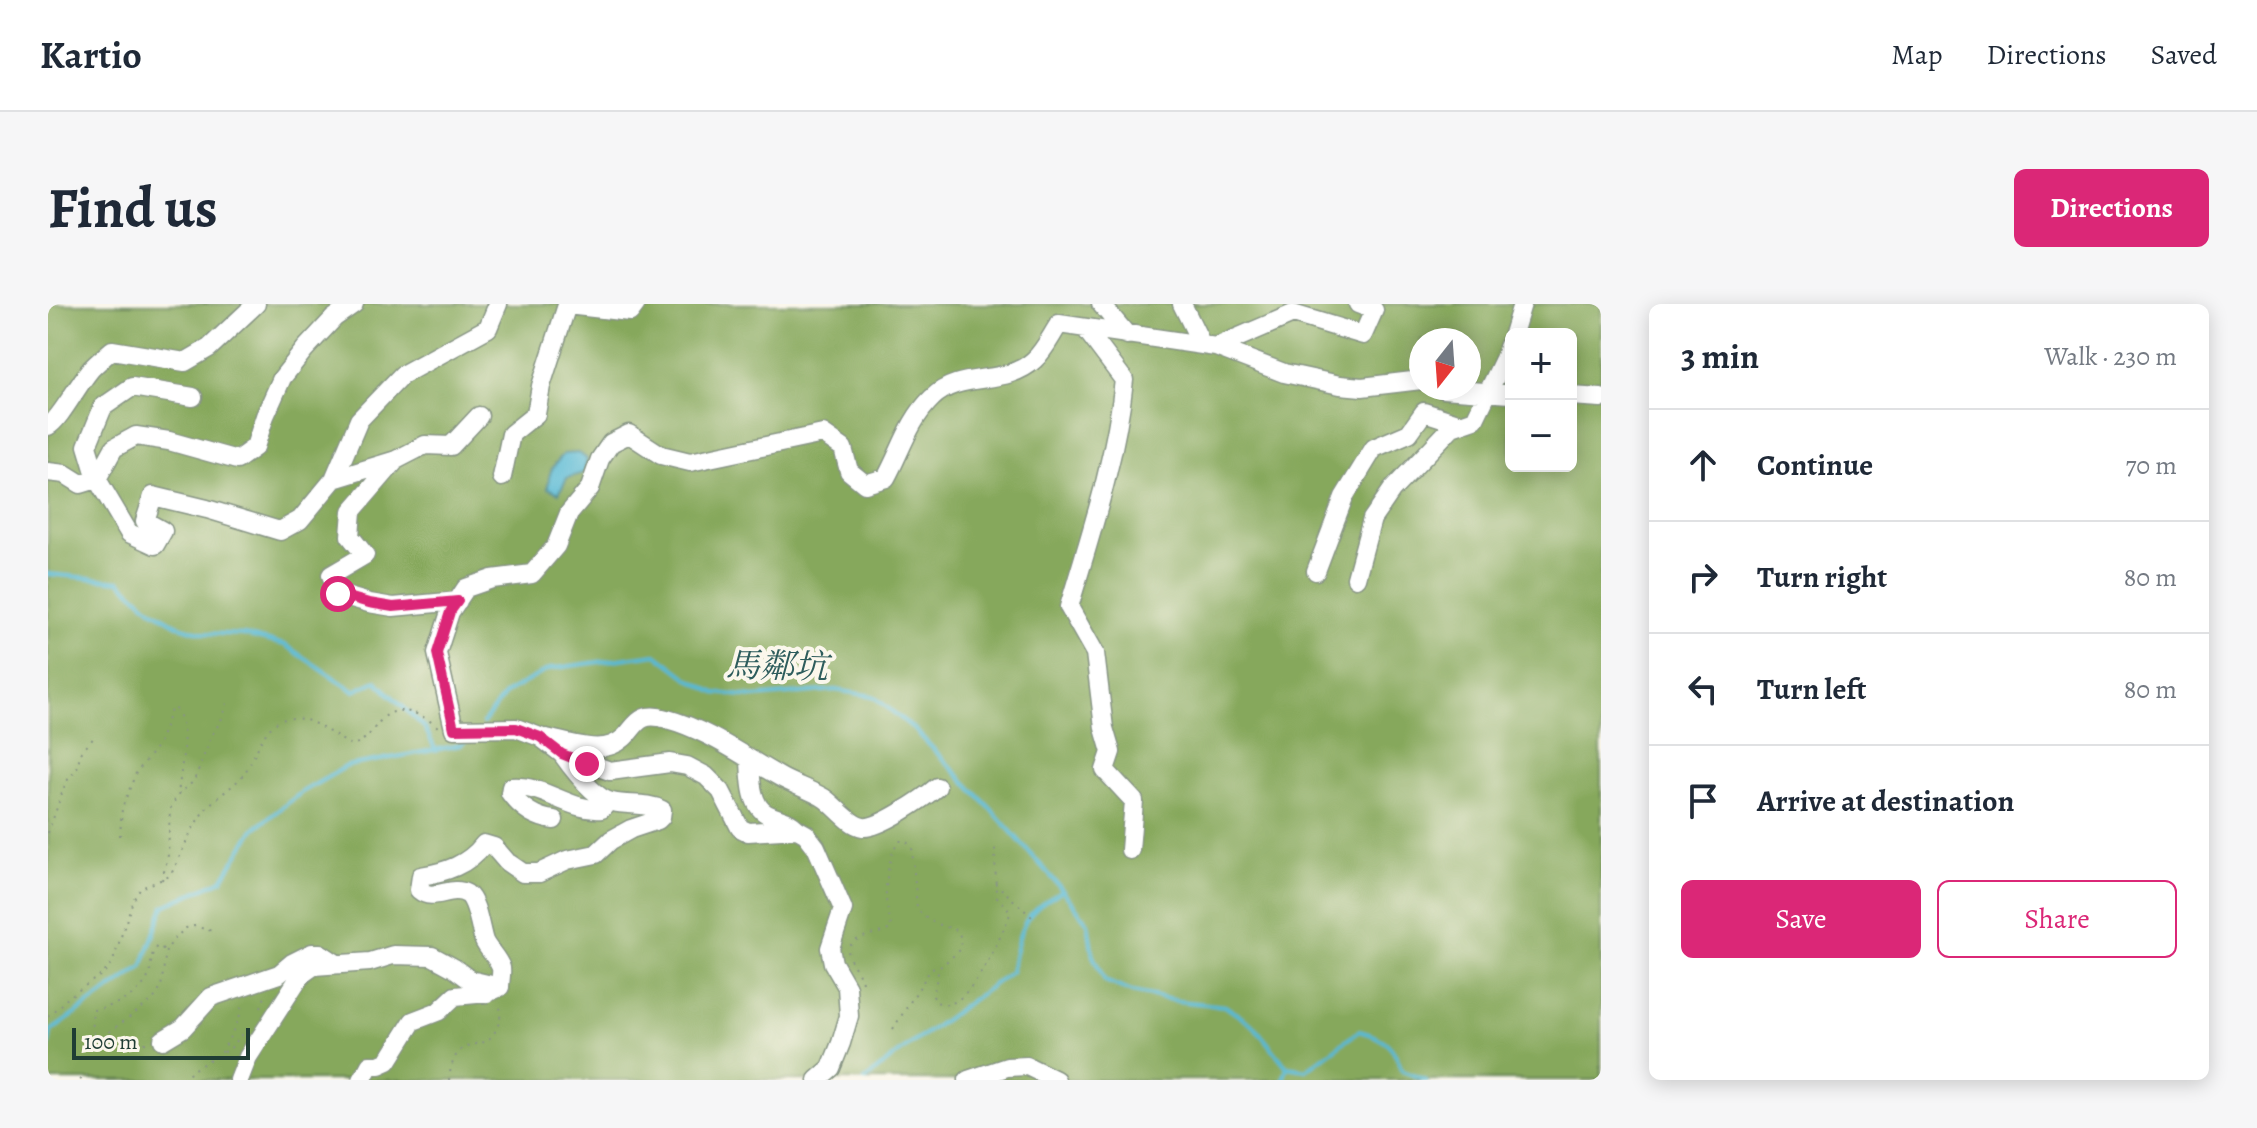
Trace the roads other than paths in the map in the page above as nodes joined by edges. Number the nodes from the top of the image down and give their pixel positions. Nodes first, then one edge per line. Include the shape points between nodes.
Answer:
1 (256, 304) edge
2 (354, 304) edge
3 (498, 304) edge
4 (636, 304) edge
5 (1101, 304) edge
6 (1182, 304) edge
7 (1358, 304) edge
8 (1522, 304) edge
9 (1085, 328) junction
10 (1515, 328) edge
11 (1127, 335) junction
12 (1209, 346) junction
13 (1505, 353) edge
14 (1409, 381) edge
15 (1481, 392) edge
16 (1488, 393) junction
17 (1505, 394) edge
18 (1577, 396) edge
19 (193, 397) dead end
20 (1601, 398) edge
21 (479, 416) dead end
22 (1461, 424) junction
23 (48, 426) edge
24 (396, 460) junction
25 (48, 472) edge
26 (502, 477) dead end
27 (97, 479) junction
28 (334, 479) junction
29 (1316, 571) dead end
30 (1356, 578) dead end
31 (458, 601) junction
32 (540, 737) junction
33 (562, 754) junction
34 (750, 760) junction
35 (937, 787) dead end
36 (608, 802) junction
37 (554, 820) dead end
38 (797, 829) junction
39 (1130, 850) dead end
40 (337, 964) junction
41 (494, 990) junction
42 (163, 1040) road end
43 (239, 1080) edge
44 (362, 1080) edge
45 (817, 1080) edge
46 (968, 1080) edge
47 (1056, 1080) edge

1 - 23 street via 209,348 185,362 112,350 91,368
2 - 27 street via 334,318 282,378 255,447 237,460 136,436 114,448
3 - 28 street via 488,328 402,375 359,420
4 - 26 street via 630,312 567,305 536,414 511,434
5 - 11 street
6 - 12 street
7 - 12 street via 1374,310 1363,335 1293,314
8 - 10 street
9 - 11 street
9 - 31 street via 1059,324 1036,359 1021,370 959,382 933,396 911,423 886,478 865,484 849,471 843,448 823,434 690,462 661,455 629,434 611,443 590,488 569,513 556,546 532,574 466,588
9 - 39 street via 1124,380 1104,489 1069,607 1095,653 1111,752 1105,770 1134,801
11 - 12 street
12 - 14 street via 1284,373 1340,385
13 - 16 street
15 - 16 street
16 - 17 street
16 - 22 street via 1475,419
18 - 20 street
19 - 27 street via 132,387 103,407 87,446
21 - 24 street via 451,446 425,445
22 - 29 street via 1424,412 1409,433 1374,448 1344,497
22 - 30 street via 1409,471 1380,507
24 - 28 street
24 - 31 street via 352,511 350,536 365,555 331,575 338,594 393,607
25 - 27 street via 81,484
27 - 28 street via 129,533 155,545 163,531 145,521 153,496 280,531 300,520
31 - 32 street via 437,653 467,729 516,728
32 - 33 street
32 - 34 street via 609,747 639,719 651,716 708,735
33 - 36 street via 576,775
33 - 38 street via 610,771 670,763 687,766 721,791 740,828
34 - 35 street via 823,797 866,828
34 - 38 street via 759,809
36 - 37 street via 591,810 511,787 514,799 538,818
36 - 41 street via 653,805 662,810 661,817 611,840 596,854 539,873 523,873 484,844 474,858 443,873 421,876 419,890 424,895 455,891 473,901 485,943 501,967
38 - 45 street via 816,847 843,909 830,948 847,987 849,1016 831,1068
40 - 41 street via 393,955 432,956
40 - 42 street via 312,953 279,974 211,997 183,1028
40 - 43 street via 314,966 304,973 248,1057
41 - 44 street via 455,996 439,1011 413,1021 388,1061 370,1065
46 - 47 street via 1027,1066

